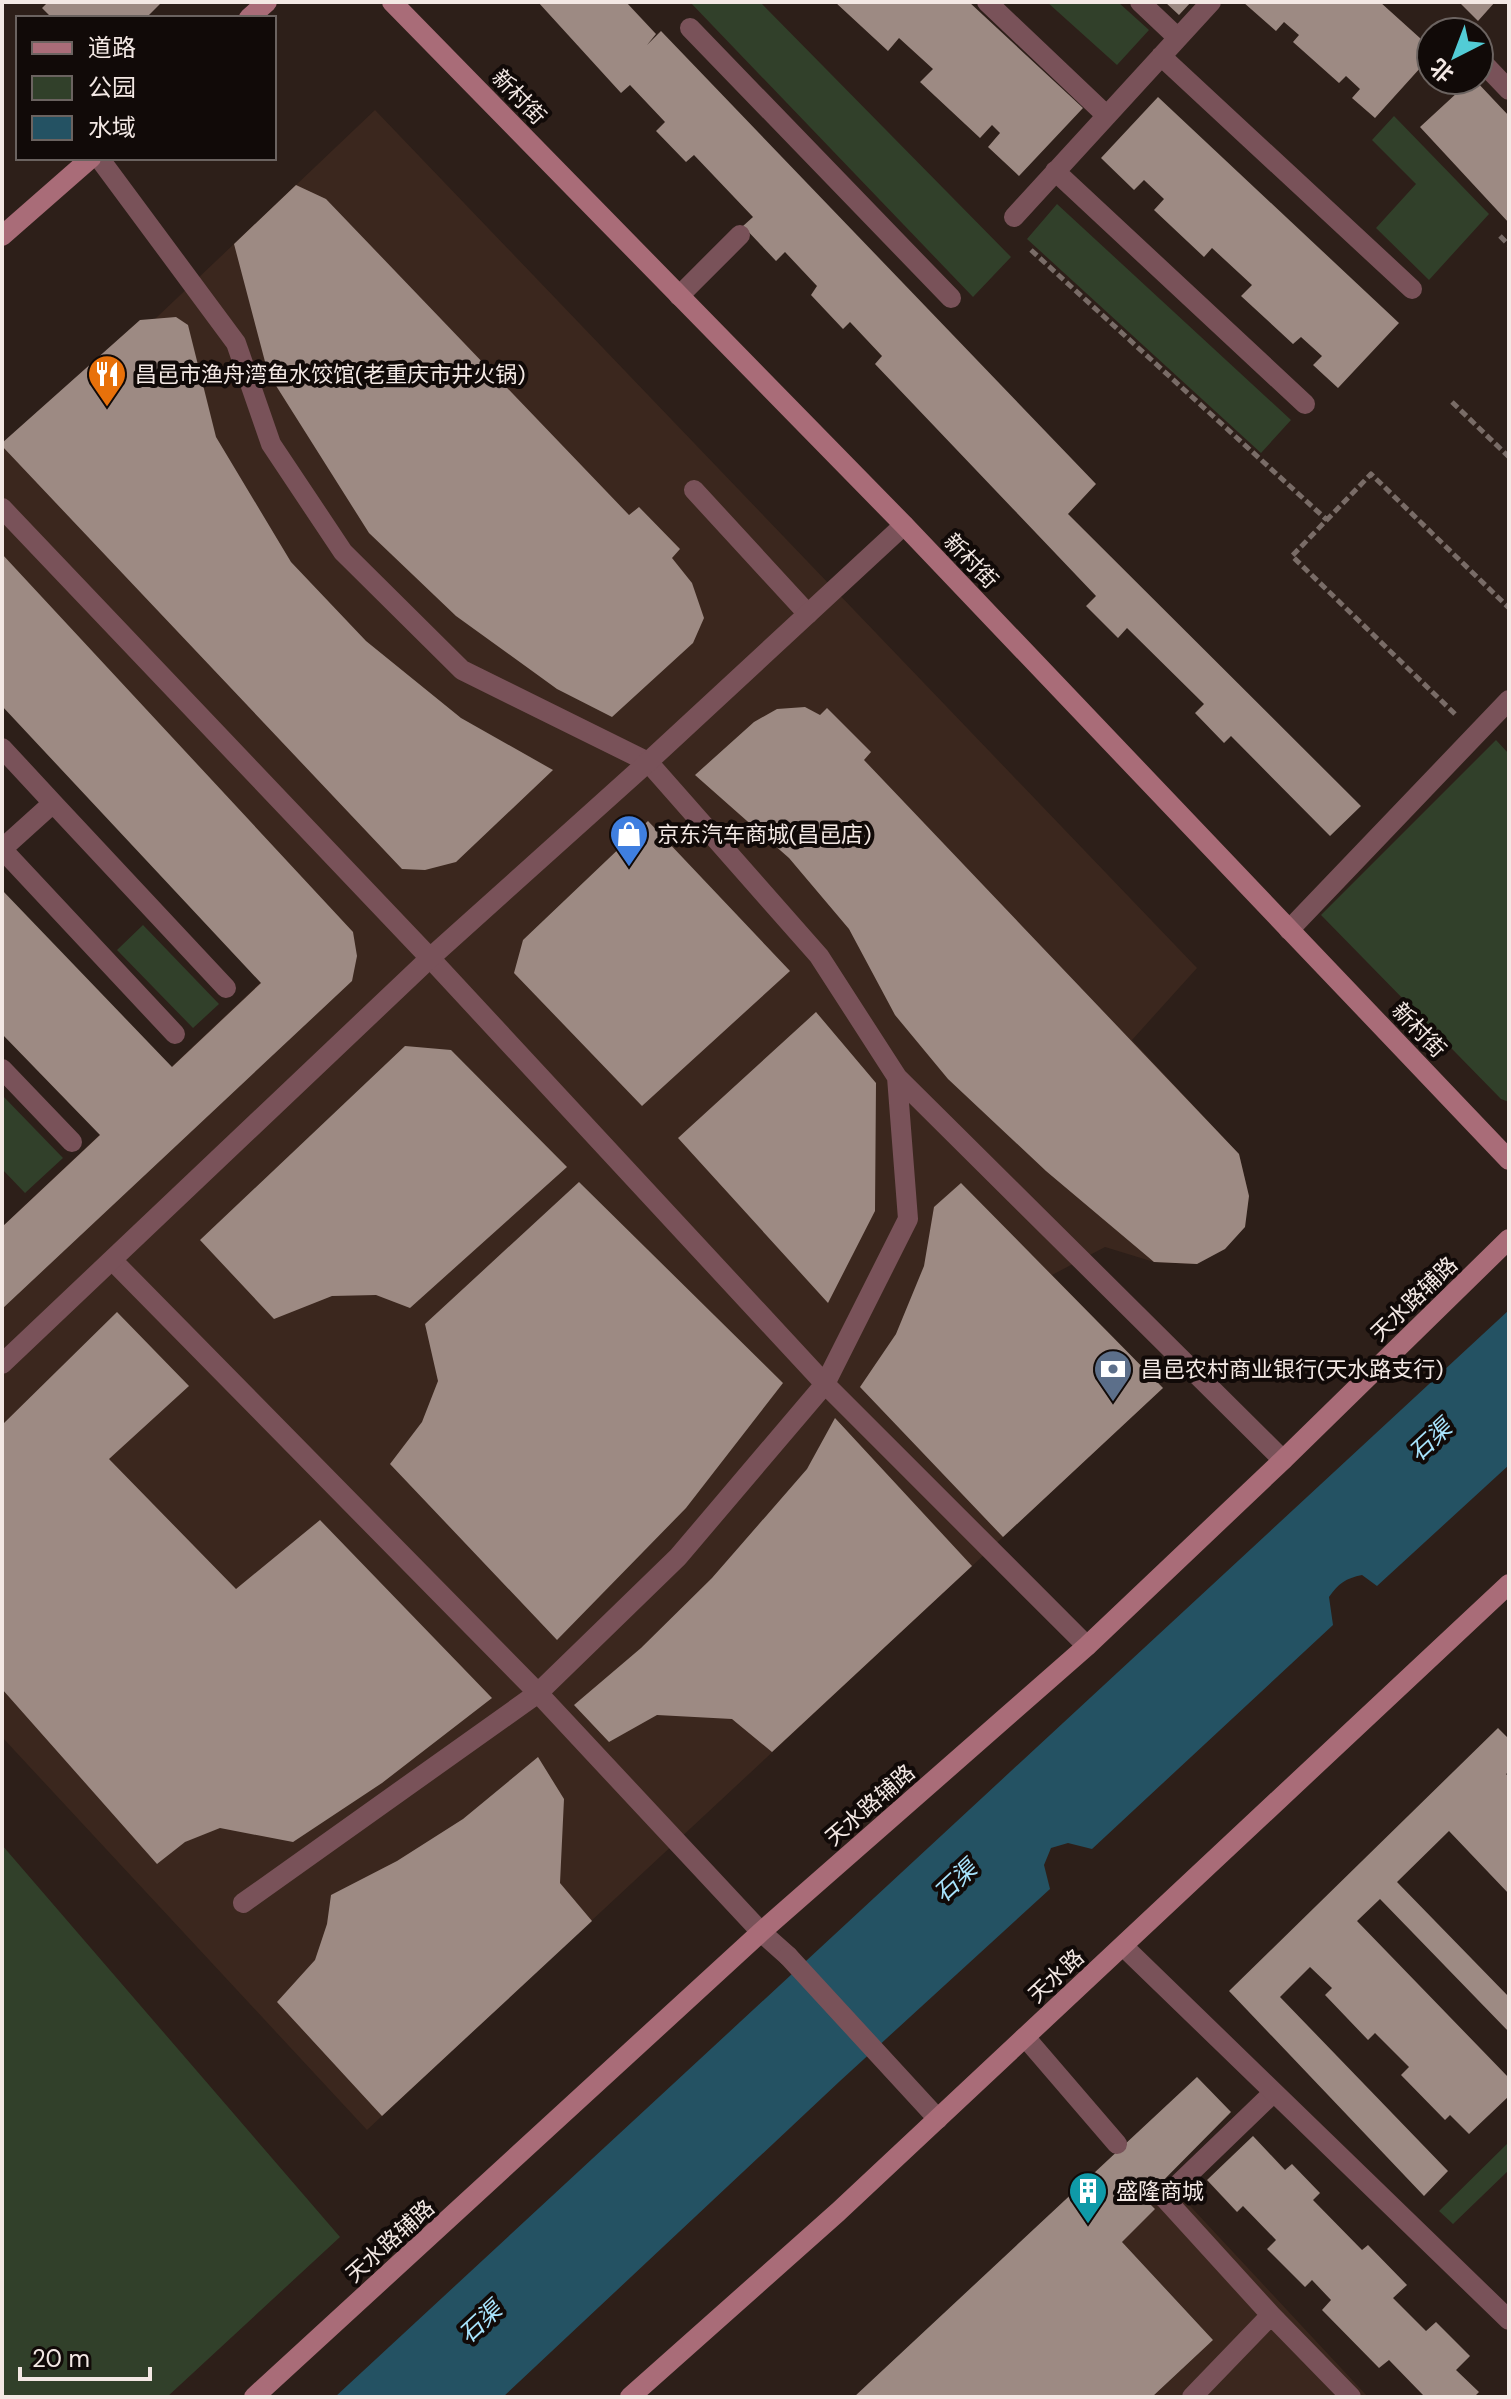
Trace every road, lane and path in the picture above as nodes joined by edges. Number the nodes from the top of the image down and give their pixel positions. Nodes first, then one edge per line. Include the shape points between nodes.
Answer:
1 (267, 2) edge
2 (392, 2) edge
3 (987, 2) edge
4 (1140, 2) edge
5 (1211, 2) edge
6 (251, 16) edge
7 (690, 28) dead end
8 (1178, 38) junction
9 (1161, 56) junction
10 (1495, 75) edge
11 (1509, 90) edge
12 (1106, 115) junction
13 (89, 160) edge
14 (100, 160) edge
15 (1055, 171) junction
16 (1014, 217) dead end
17 (740, 235) dead end
18 (2, 236) edge
19 (1500, 236) dead end
20 (1509, 245) edge
21 (1031, 250) dead end
22 (1412, 289) dead end
23 (679, 296) junction
24 (951, 298) dead end
25 (1452, 402) dead end
26 (1305, 404) dead end
27 (1509, 457) edge
28 (694, 490) dead end
29 (2, 508) edge
30 (1327, 520) junction
31 (904, 525) junction
32 (1509, 608) edge
33 (808, 614) junction
34 (1509, 700) edge
35 (1476, 734) junction
36 (2, 748) edge
37 (648, 762) junction
38 (53, 803) junction
39 (2, 849) edge
40 (1289, 930) junction
41 (430, 958) junction
42 (226, 988) dead end
43 (175, 1034) dead end
44 (2, 1069) edge
45 (897, 1077) junction
46 (72, 1142) dead end
47 (1509, 1160) edge
48 (1509, 1239) edge
49 (113, 1261) junction
50 (2, 1364) edge
51 (825, 1384) junction
52 (1283, 1460) junction
53 (1509, 1584) edge
54 (1087, 1646) junction
55 (538, 1693) junction
56 (243, 1903) dead end
57 (761, 1932) junction
58 (1123, 1946) junction
59 (1025, 2037) junction
60 (1273, 2093) junction
61 (938, 2119) junction
62 (1117, 2144) dead end
63 (1271, 2315) junction
64 (1509, 2320) edge
65 (254, 2397) edge
66 (630, 2397) edge
67 (1192, 2397) edge
68 (1351, 2397) edge

1 - 6 street
2 - 23 street, 新村街
3 - 12 street
4 - 8 street
5 - 8 street
7 - 24 street via 809,168
8 - 9 street
9 - 12 street
9 - 22 street
10 - 11 street
12 - 15 street
13 - 18 street
14 - 37 street via 236,343 271,444 343,552 462,670
15 - 16 street
15 - 26 street
17 - 23 street
19 - 20 path
21 - 30 path
23 - 31 street, 新村街
25 - 27 path
28 - 33 street
29 - 41 street
30 - 32 path via 1371,474
30 - 35 path via 1292,556
31 - 33 street
31 - 40 street, 新村街
33 - 37 street
34 - 35 street
35 - 40 street
36 - 38 street
37 - 41 street
37 - 45 street via 819,956
38 - 39 street
38 - 42 street
39 - 43 street
40 - 47 street, 新村街
41 - 49 street
41 - 51 street
44 - 46 street
45 - 51 street via 908,1219
45 - 52 street
48 - 52 street, 天水路辅路
49 - 50 street
49 - 55 street
51 - 54 street
51 - 55 street via 678,1557
52 - 54 street, 天水路辅路
53 - 58 street, 天水路
54 - 57 street, 天水路辅路
55 - 56 street
55 - 57 street
57 - 61 street
57 - 65 street, 天水路辅路
58 - 59 street, 天水路
58 - 60 street
59 - 61 street, 天水路
59 - 62 street
60 - 63 street via 1161,2194
60 - 64 street
61 - 66 street, 天水路
63 - 67 street
63 - 68 street

